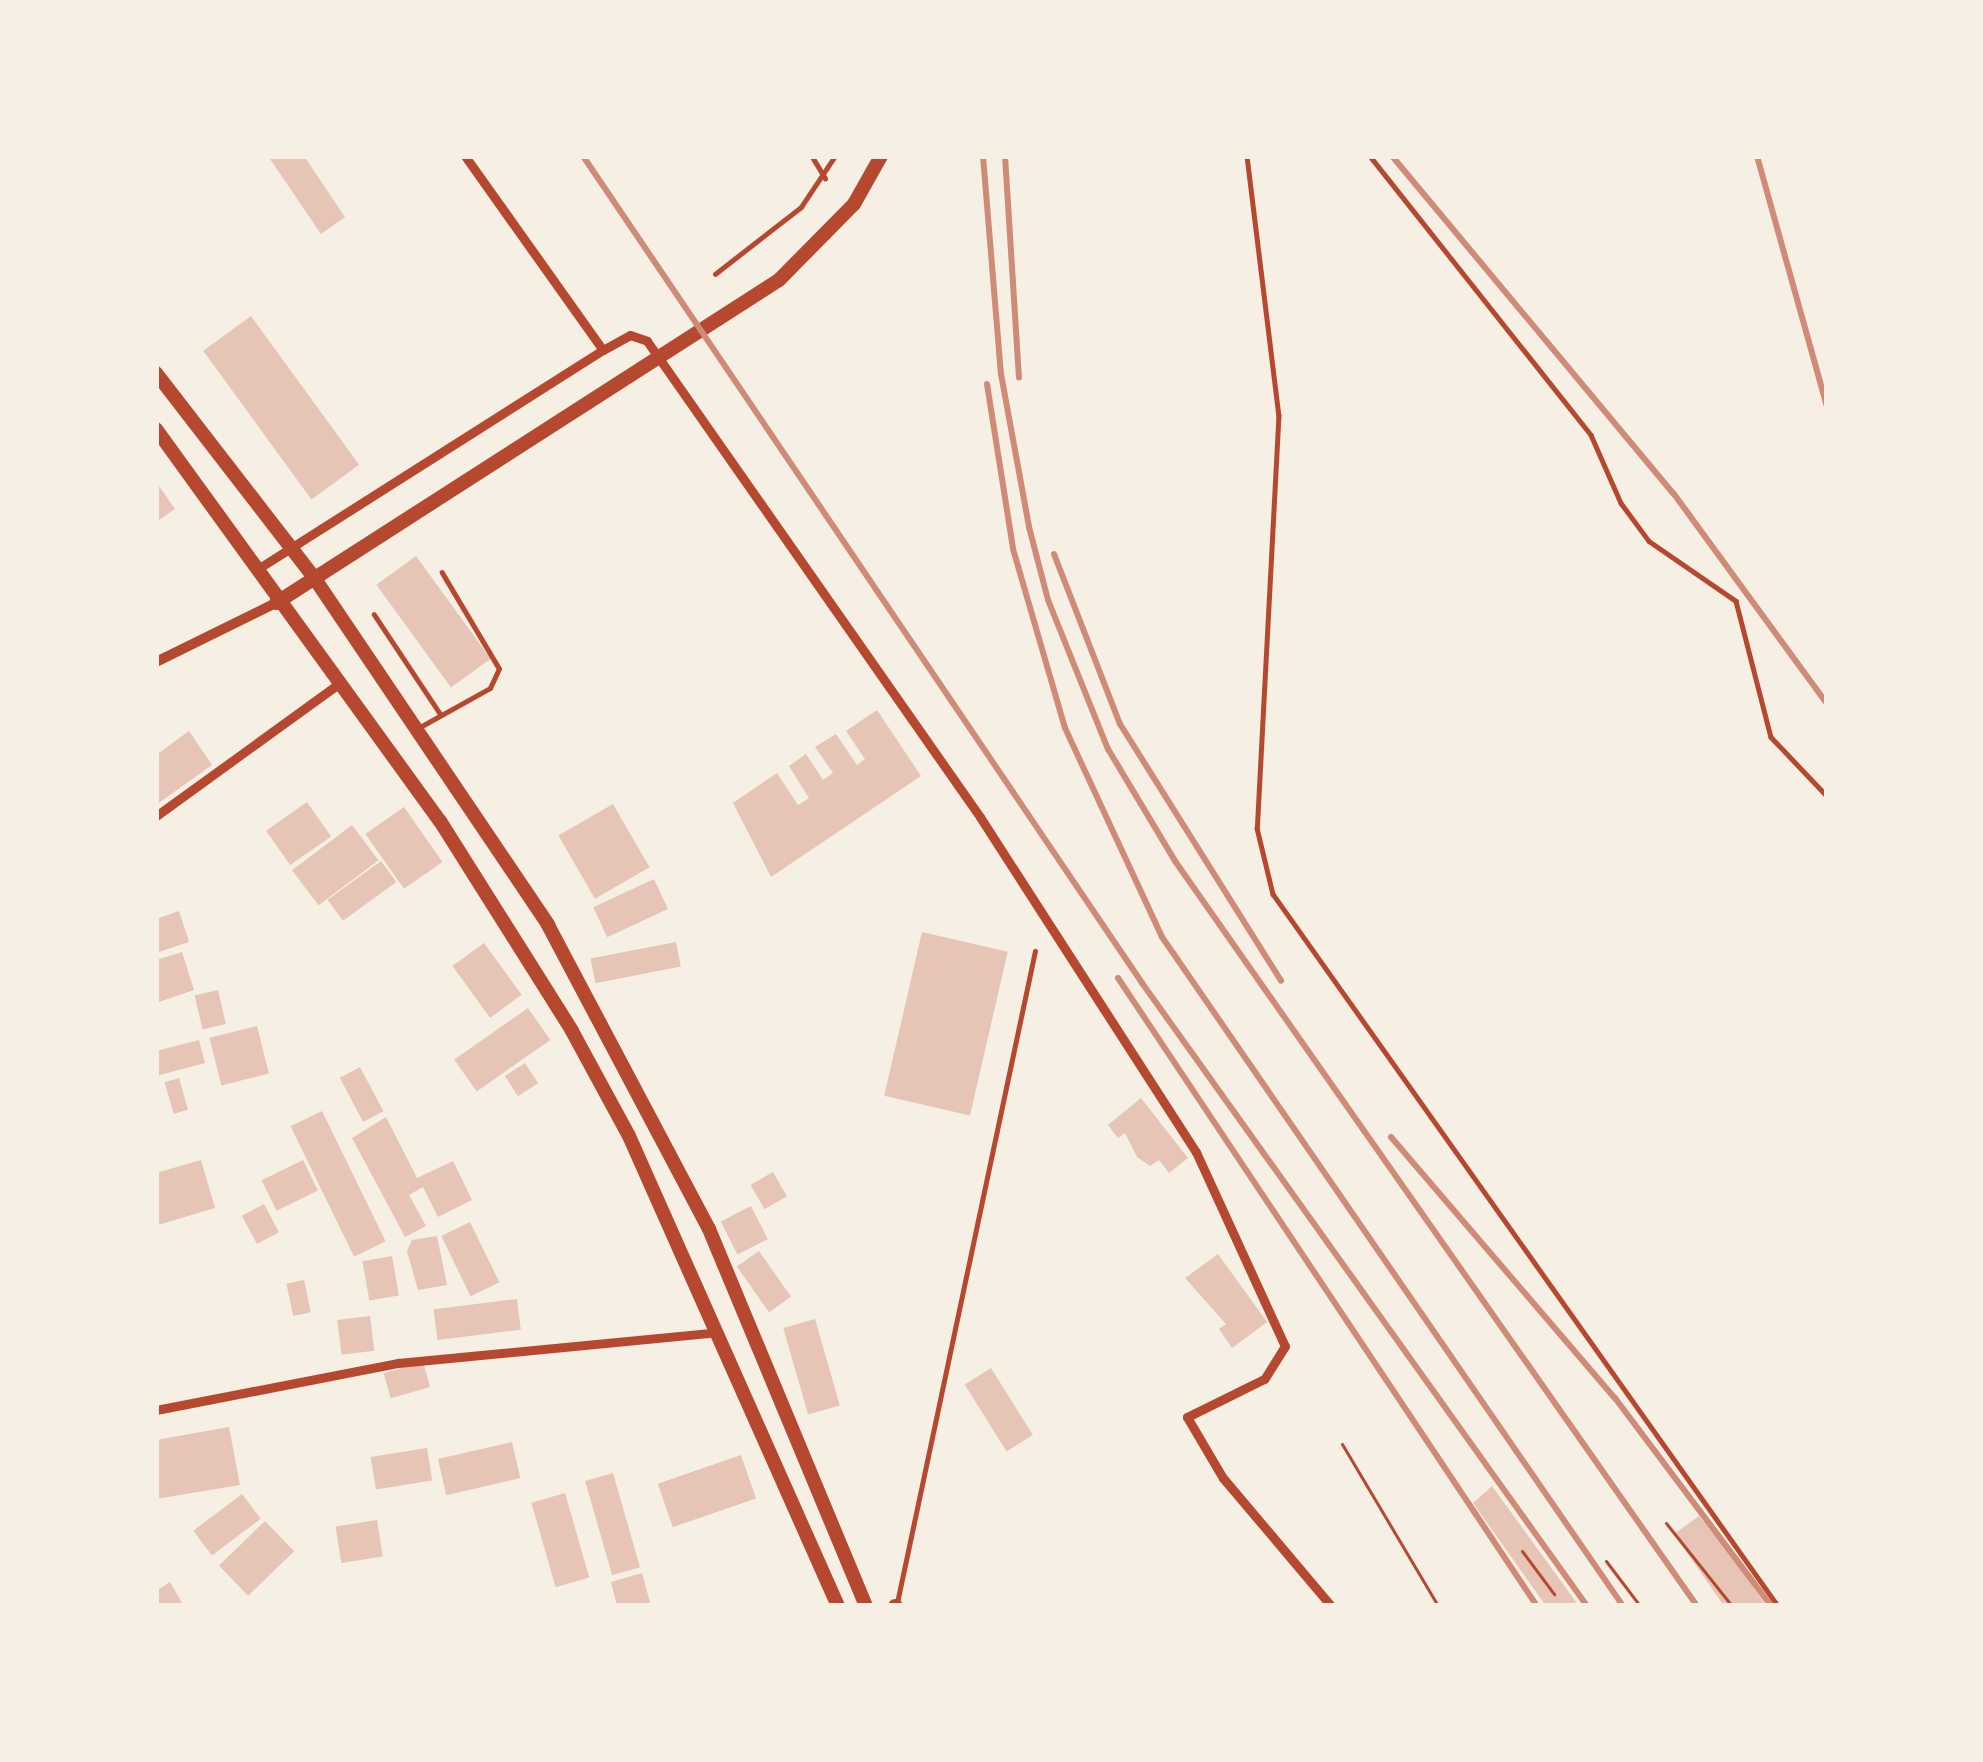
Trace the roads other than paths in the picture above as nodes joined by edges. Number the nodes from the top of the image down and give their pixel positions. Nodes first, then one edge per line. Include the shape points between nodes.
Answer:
1 (466, 156) edge
2 (812, 156) edge
3 (836, 156) edge
4 (881, 156) edge
5 (1247, 156) edge
6 (1370, 156) edge
7 (825, 178) junction
8 (715, 274) dead end
9 (603, 350) junction
10 (156, 373) edge
11 (156, 429) edge
12 (291, 545) junction
13 (256, 570) junction
14 (442, 573) dead end
15 (313, 575) junction
16 (276, 603) junction
17 (374, 614) dead end
18 (156, 662) edge
19 (337, 685) junction
20 (441, 715) junction
21 (415, 730) junction
22 (1827, 796) edge
23 (156, 816) edge
24 (1035, 951) dead end
25 (719, 1332) junction
26 (156, 1410) edge
27 (838, 1606) edge
28 (865, 1606) edge
29 (896, 1606) edge
30 (1330, 1606) edge
31 (1778, 1606) edge

1 - 9 street
2 - 7 lane
3 - 7 lane
4 - 15 main road via 854,203 779,280
5 - 31 lane via 1280,415 1257,828 1273,894
6 - 22 lane via 1591,435 1621,503 1649,541 1736,601 1771,737
7 - 8 lane via 801,207
9 - 12 street
9 - 30 street via 639,336 683,383 980,817 1196,1152 1285,1346 1264,1378 1186,1417 1223,1478
10 - 12 main road
11 - 13 main road
12 - 13 street
12 - 15 main road
13 - 16 main road
14 - 20 lane via 499,668 490,688
15 - 16 main road
15 - 21 main road
16 - 18 street
16 - 19 main road
17 - 20 lane
19 - 23 street
19 - 25 main road via 440,821 551,995 629,1136
20 - 21 lane
21 - 28 main road via 548,925 632,1076 709,1229
24 - 29 lane
25 - 26 street via 398,1363
25 - 27 main road

